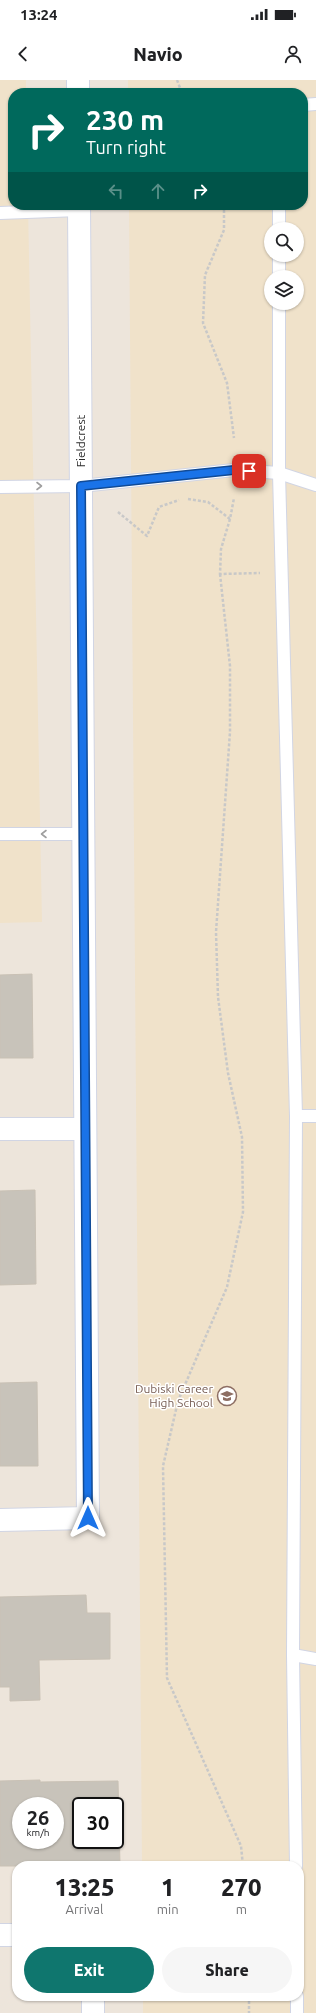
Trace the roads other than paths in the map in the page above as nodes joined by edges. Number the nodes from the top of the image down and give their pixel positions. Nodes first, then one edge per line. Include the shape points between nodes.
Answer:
1 (47, 210) edge
2 (79, 210) edge
3 (279, 210) edge
4 (0, 213) edge
5 (279, 222) edge
6 (279, 310) edge
7 (279, 473) junction
8 (316, 485) edge
9 (81, 486) junction
10 (0, 487) edge
11 (0, 834) edge
12 (83, 834) junction
13 (296, 1116) junction
14 (316, 1116) edge
15 (0, 1128) edge
16 (85, 1129) junction
17 (0, 1520) edge
18 (293, 1655) junction
19 (316, 1659) edge
20 (296, 1861) edge
21 (0, 1935) edge
22 (12, 1935) edge
23 (93, 2001) edge
24 (297, 2001) edge
25 (93, 2013) edge
26 (297, 2013) edge

1 - 4 lane
2 - 9 street, Fieldcrest
3 - 5 lane
6 - 7 lane
7 - 8 lane
7 - 9 lane via 234,470
7 - 13 lane
10 -> 9 lane
9 - 12 street, Fieldcrest
12 -> 11 lane
12 - 16 street, Fieldcrest
13 - 14 lane
13 - 18 lane
15 - 16 street
16 - 17 street, Fieldcrest via 88,1518
18 - 19 lane
18 - 20 lane
21 - 22 street
23 - 25 street
24 - 26 lane

